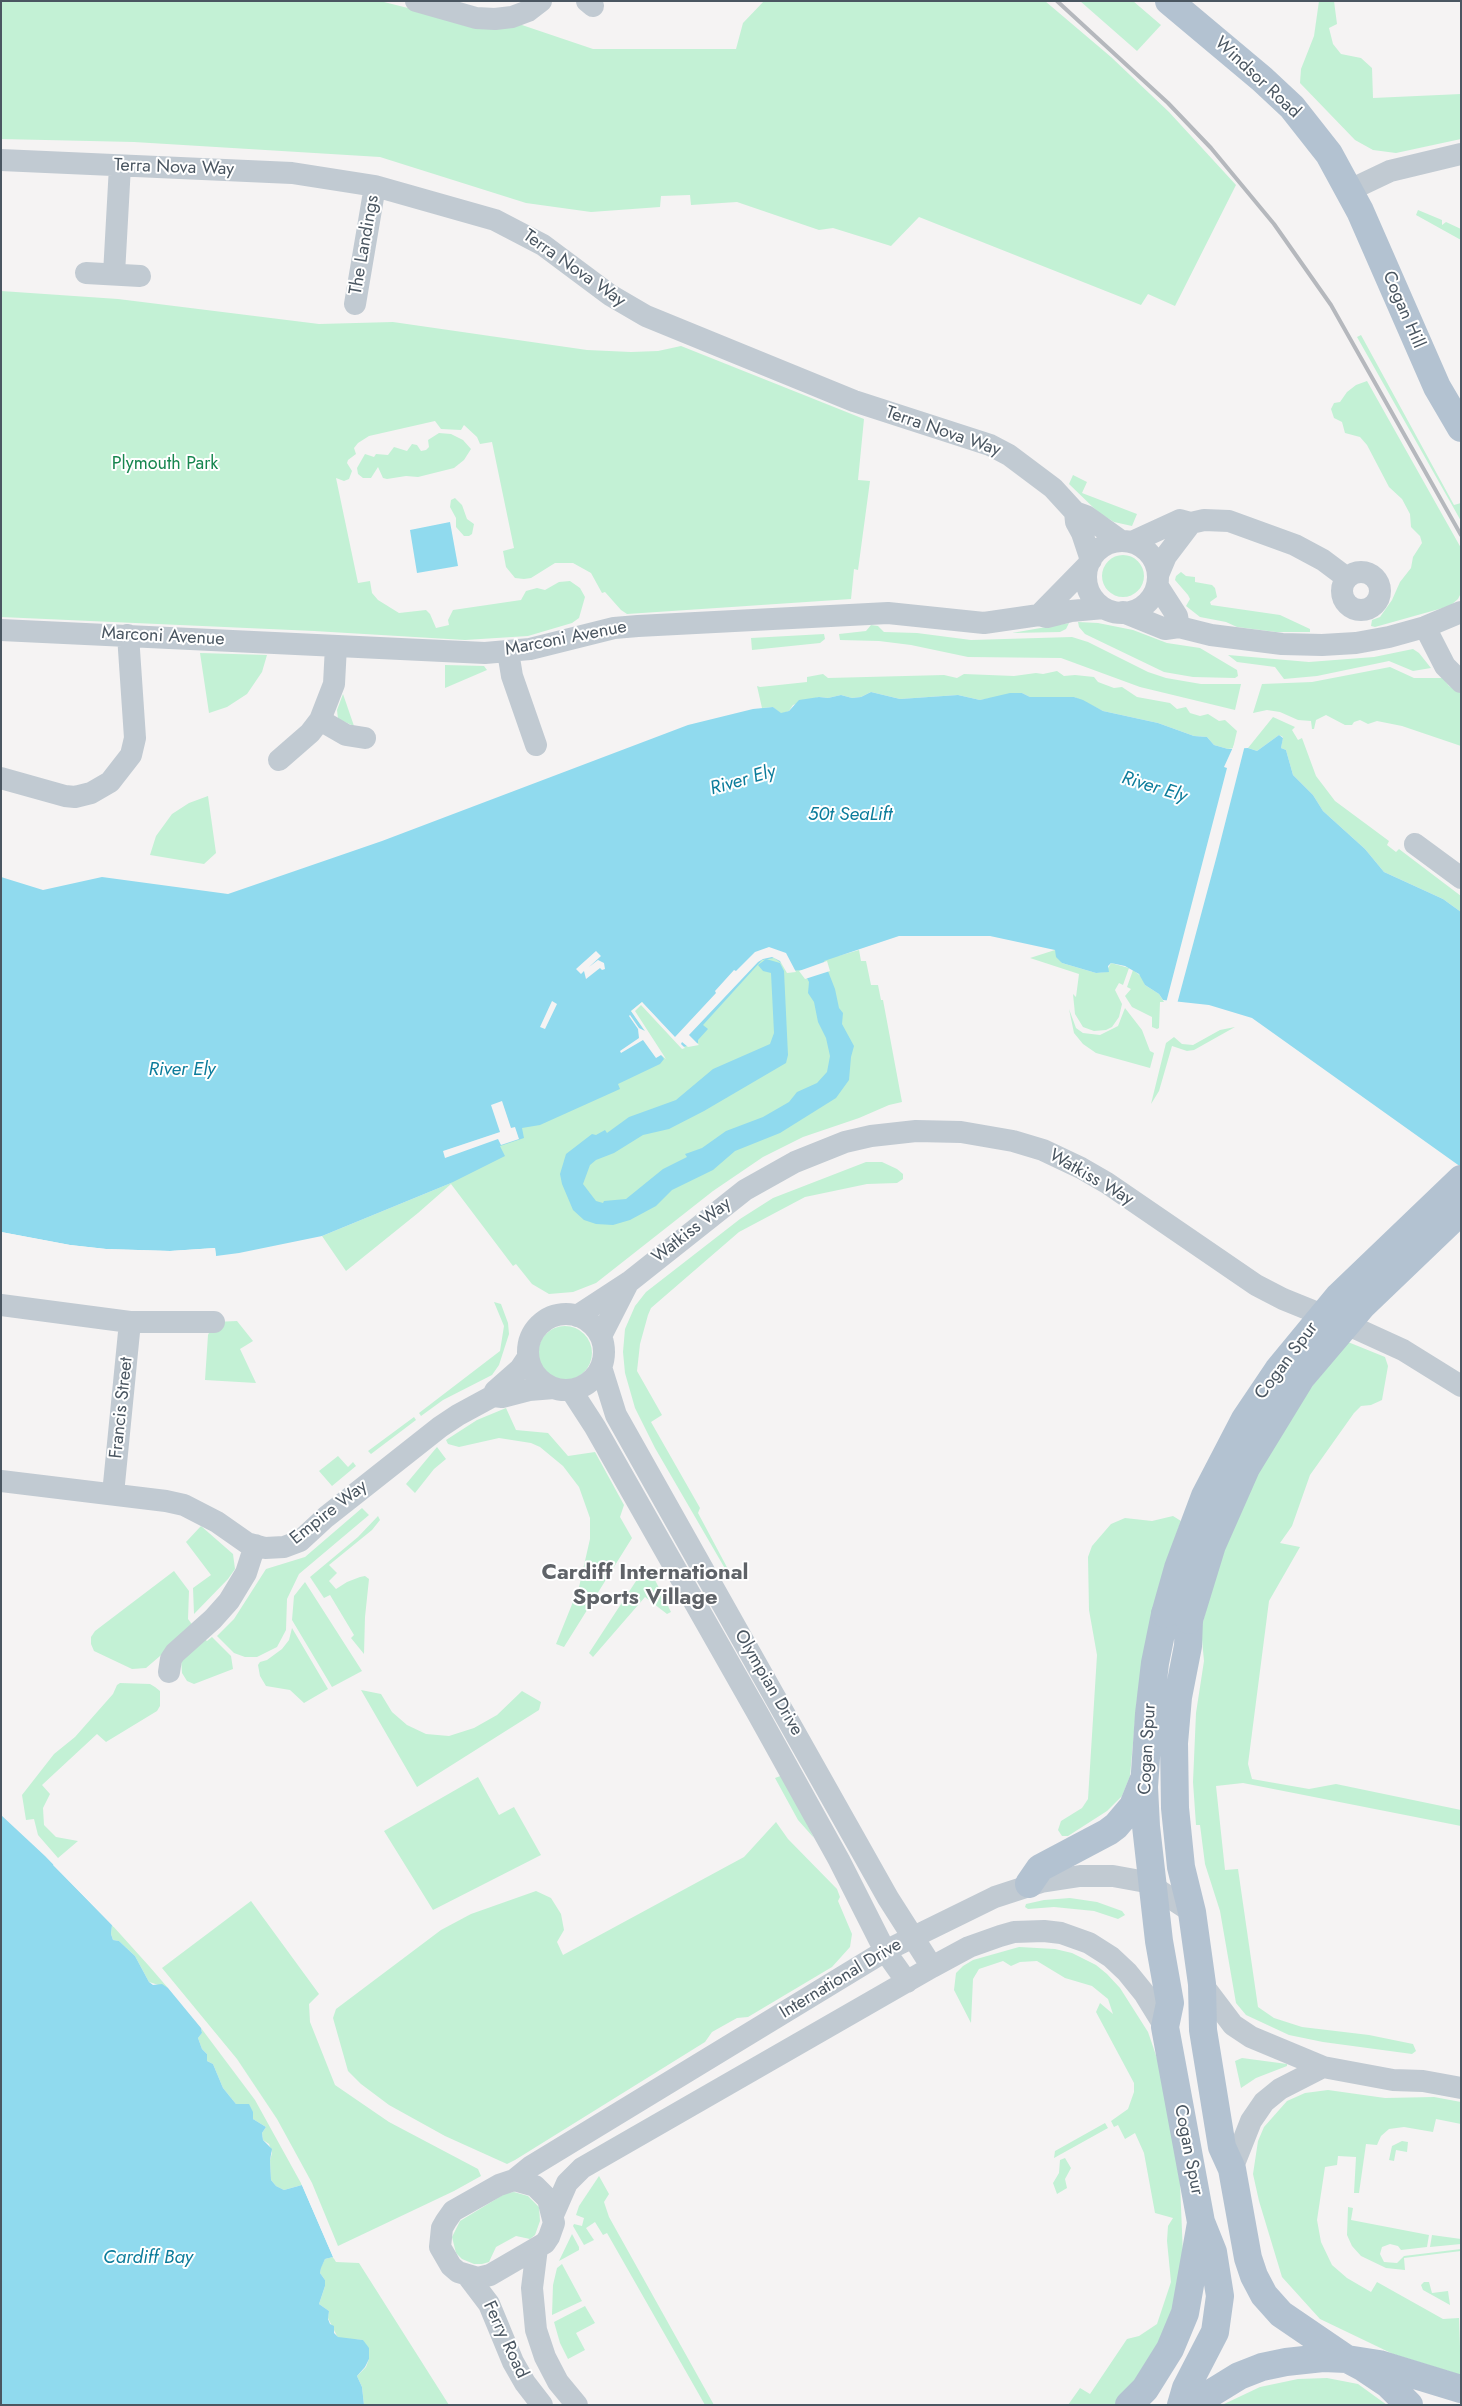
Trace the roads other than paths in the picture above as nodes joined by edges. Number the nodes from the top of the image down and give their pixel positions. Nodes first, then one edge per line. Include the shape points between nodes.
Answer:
1 (416, 1) edge
2 (541, 1) edge
3 (1171, 2) edge
4 (1461, 154) edge
5 (1, 160) edge
6 (120, 166) junction
7 (375, 186) junction
8 (1350, 190) junction
9 (86, 272) dead end
10 (114, 274) junction
11 (140, 276) dead end
12 (354, 304) dead end
13 (1461, 428) edge
14 (1075, 512) junction
15 (1191, 523) junction
16 (1127, 541) junction
17 (1090, 562) junction
18 (1347, 578) dead end
19 (1158, 580) junction
20 (1113, 610) junction
21 (1461, 612) edge
22 (1039, 615) junction
23 (1179, 627) junction
24 (1425, 627) junction
25 (1, 630) edge
26 (128, 635) junction
27 (336, 646) junction
28 (508, 652) junction
29 (1461, 682) edge
30 (320, 720) junction
31 (365, 738) dead end
32 (536, 745) dead end
33 (280, 760) dead end
34 (1, 778) edge
35 (1415, 844) dead end
36 (1461, 878) edge
37 (1461, 1179) edge
38 (1461, 1211) edge
39 (629, 1282) junction
40 (1, 1304) edge
41 (577, 1316) junction
42 (130, 1322) junction
43 (214, 1322) dead end
44 (600, 1336) junction
45 (528, 1357) junction
46 (601, 1367) junction
47 (1461, 1386) edge
48 (562, 1389) junction
49 (493, 1396) junction
50 (1, 1481) edge
51 (113, 1494) junction
52 (255, 1545) junction
53 (1177, 1617) junction
54 (169, 1672) dead end
55 (1145, 1765) junction
56 (1029, 1884) junction
57 (1152, 1886) junction
58 (1192, 1912) junction
59 (912, 1937) junction
60 (885, 1951) junction
61 (932, 1967) junction
62 (907, 1982) junction
63 (1202, 1984) junction
64 (1164, 2027) junction
65 (1323, 2067) junction
66 (1461, 2088) edge
67 (1232, 2169) junction
68 (514, 2180) junction
69 (553, 2215) junction
70 (1201, 2222) junction
71 (537, 2248) junction
72 (467, 2276) junction
73 (1347, 2359) junction
74 (1461, 2388) edge
75 (542, 2405) edge
76 (577, 2405) edge
77 (1129, 2405) edge
78 (1181, 2405) edge
79 (1192, 2405) edge
80 (1409, 2405) edge

1 - 2 street via 476,18 495,19 528,11
3 - 8 main road, Windsor Road via 1292,107 1329,154
4 - 8 street via 1390,171
5 - 6 street, Terra Nova Way
6 - 7 street, Terra Nova Way via 292,173
6 - 10 street
7 - 12 street, The Landings
7 - 14 street, Terra Nova Way via 504,224 543,245 646,316 854,401 990,445 1038,475
8 - 13 main road, Cogan Hill via 1437,387
9 - 10 street
10 - 11 street
14 - 16 street, Terra Nova Way
14 - 17 street, Terra Nova Way
15 - 16 street via 1180,520
15 - 18 street via 1217,519 1250,527 1309,552
15 - 19 street via 1166,556
16 - 17 street via 1110,543
16 - 19 street via 1142,547 1150,555
17 - 20 street via 1085,576 1092,595
17 - 22 street
19 - 20 street via 1154,596 1146,604
19 - 23 street via 1177,616
20 - 22 street, Marconi Avenue via 1071,611 1047,617
20 - 23 street via 1165,629
21 - 24 street
22 - 28 street, Marconi Avenue via 984,623 882,613 638,626 614,628 546,646
23 - 24 street via 1211,635 1282,644 1322,645 1373,640
24 - 29 street via 1445,666
25 - 26 street, Marconi Avenue
26 - 27 street, Marconi Avenue
26 - 34 street via 134,747 110,782 91,793 75,797
27 - 28 street, Marconi Avenue
27 - 30 street via 334,684
28 - 32 street via 512,676
30 - 31 street via 346,735
30 - 33 street
35 - 36 street
37 - 53 main road, Cogan Spur, bridge via 1339,1296 1278,1370 1245,1419 1205,1496 1178,1568
38 - 53 main road, Cogan Spur, bridge via 1362,1306 1296,1386 1246,1468
39 - 41 street, Watkiss Way
39 - 44 street, Watkiss Way
39 - 47 street, Watkiss Way via 745,1190 770,1174 818,1152 845,1142 886,1134 940,1131 978,1134 1042,1150 1081,1168 1256,1285 1283,1300 1403,1350
40 - 42 street
41 - 44 street via 595,1327
41 - 45 street via 559,1315 541,1323 530,1341
42 - 43 street
42 - 51 street, Francis Street
44 - 46 street via 604,1346
45 - 48 street via 532,1370 541,1381
45 - 49 street, Empire Way
46 - 48 street via 589,1383
46 - 59 street, Olympian Drive via 616,1415
48 - 49 street, Empire Way
48 - 60 street, Olympian Drive via 595,1427 840,1860
49 - 52 street, Empire Way via 440,1427 300,1540 284,1547
50 - 51 street, Empire Way
51 - 52 street, Empire Way via 184,1505
52 - 54 street via 250,1565 238,1589 221,1612 175,1654
53 - 55 main road, Cogan Spur via 1151,1689
53 - 58 main road, Cogan Spur via 1188,1646 1175,1717 1174,1773 1181,1867
55 - 56 main road via 1138,1798 1122,1820 1108,1832 1040,1868
55 - 57 main road, Cogan Spur via 1144,1804
56 - 57 street, International Drive via 1099,1876 1128,1878
56 - 59 street, International Drive
57 - 58 street, International Drive
57 - 64 main road, Cogan Spur via 1170,2003
58 - 63 main road, Cogan Spur
59 - 60 street, International Drive
59 - 61 street, Olympian Drive
60 - 62 street, Olympian Drive
60 - 68 street, International Drive via 530,2167
61 - 62 street, International Drive
61 - 64 street, International Drive via 969,1947 1007,1934 1030,1931 1060,1933 1089,1943 1111,1957 1144,1993
62 - 69 street, International Drive via 582,2168 567,2183
63 - 65 street via 1233,2025 1251,2037
63 - 67 main road, Cogan Spur via 1203,2030 1222,2147
64 - 70 main road, Cogan Spur
65 - 66 street
65 - 67 street via 1280,2089 1264,2102 1251,2121
67 - 73 main road, Cogan Spur via 1248,2258 1261,2290 1281,2314
68 - 69 street via 529,2183 543,2192
68 - 72 street via 452,2211 442,2228 440,2247 444,2256 451,2266
69 - 71 street via 552,2230 545,2243
70 - 77 main road via 1186,2313 1170,2348 1145,2389
70 - 78 main road, Cogan Spur via 1213,2252 1219,2280 1219,2312 1210,2343 1186,2388
71 - 72 street via 484,2278
71 - 76 street, Ferry Road via 532,2294 536,2330 558,2382
72 - 75 street, Ferry Road via 489,2304 513,2362
73 - 74 main road via 1379,2364
73 - 79 main road via 1306,2359 1262,2367 1239,2376
73 - 80 main road, Cogan Spur via 1388,2384

